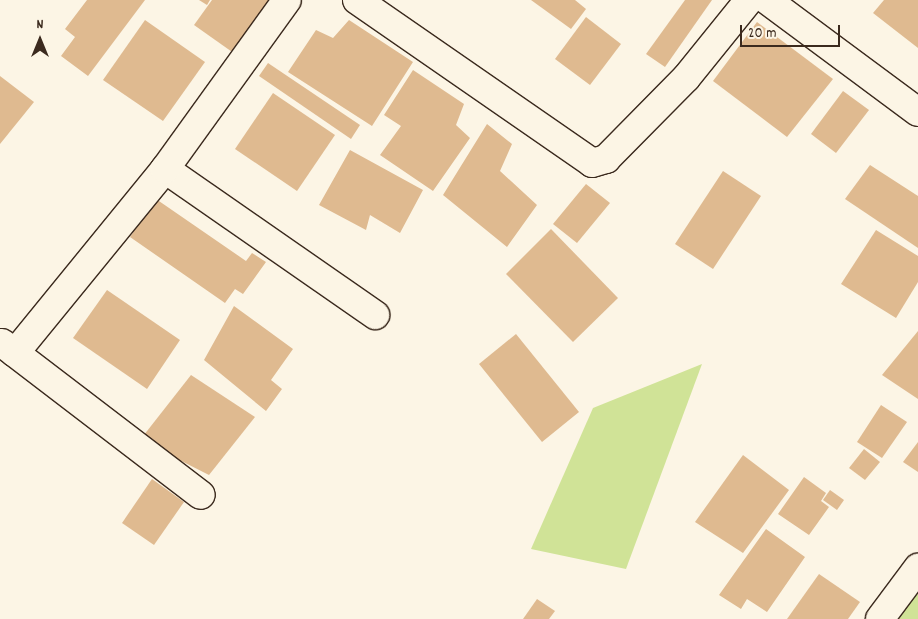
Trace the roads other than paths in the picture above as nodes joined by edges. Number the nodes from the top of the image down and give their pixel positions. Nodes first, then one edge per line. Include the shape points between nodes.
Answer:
1 (287, 0) edge
2 (357, 0) edge
3 (749, 0) edge
4 (767, 0) edge
5 (918, 112) edge
6 (165, 169) junction
7 (375, 315) dead end
8 (8, 348) edge
9 (202, 495) dead end
10 (918, 568) edge
11 (880, 619) edge

1 - 6 street
2 - 3 street via 592,162 606,159 686,78
4 - 5 street
6 - 7 street
6 - 8 street
8 - 9 street
10 - 11 street

